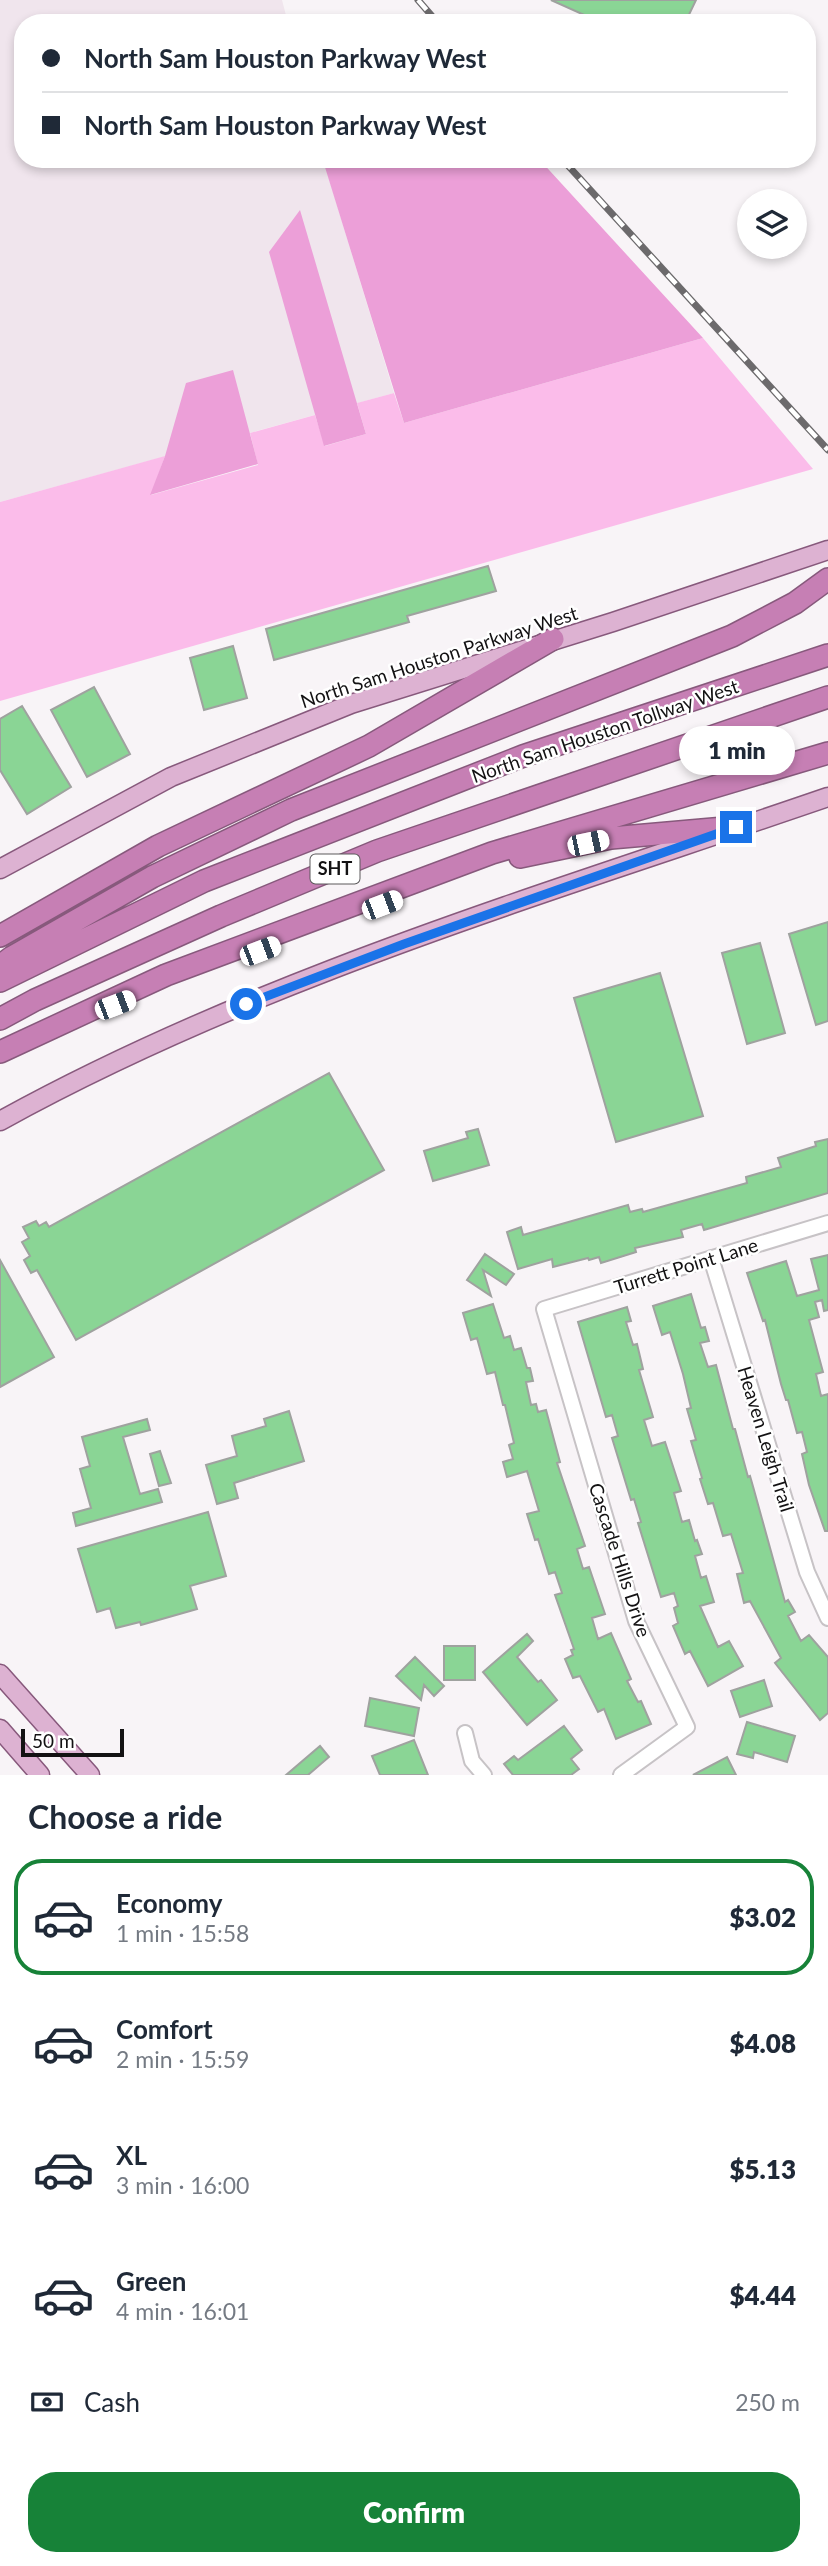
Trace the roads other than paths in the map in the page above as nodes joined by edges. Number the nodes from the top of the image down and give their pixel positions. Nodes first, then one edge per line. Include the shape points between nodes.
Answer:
1 (828, 550) edge
2 (828, 579) edge
3 (553, 639) junction
4 (828, 655) edge
5 (828, 697) edge
6 (828, 753) edge
7 (828, 797) edge
8 (736, 827) junction
9 (0, 869) edge
10 (0, 936) edge
11 (0, 965) edge
12 (0, 981) edge
13 (0, 1019) edge
14 (42, 1032) junction
15 (0, 1052) edge
16 (0, 1121) edge
17 (828, 1223) edge
18 (711, 1258) junction
19 (544, 1310) joint
20 (828, 1618) edge
21 (0, 1674) edge
22 (0, 1728) edge
23 (465, 1733) dead end
24 (40, 1775) edge
25 (90, 1775) edge
26 (484, 1775) edge
27 (621, 1775) edge

1 - 3 main road, North Sam Houston Parkway West
2 - 11 highway via 795,603 732,636 292,810 152,877
3 - 9 main road, North Sam Houston Parkway West via 351,704 182,773
3 - 10 highway via 369,746 158,846
4 - 12 highway, North Sam Houston Tollway West / SHT via 523,756 204,881
5 - 13 highway, North Sam Houston Tollway West / SHT via 377,851 221,916
6 - 14 highway via 492,853 166,975
7 - 8 main road
8 - 14 highway via 611,838 496,863
8 - 16 main road via 265,996 65,1086
14 - 15 highway
17 - 18 street, Turrett Point Lane
18 - 19 street, Turrett Point Lane
18 - 20 street, Heaven Leigh Trail via 807,1572
19 - 27 street, Cascade Hills Drive via 636,1621 687,1727
21 - 25 main road
22 - 24 main road
23 - 26 street via 472,1761

